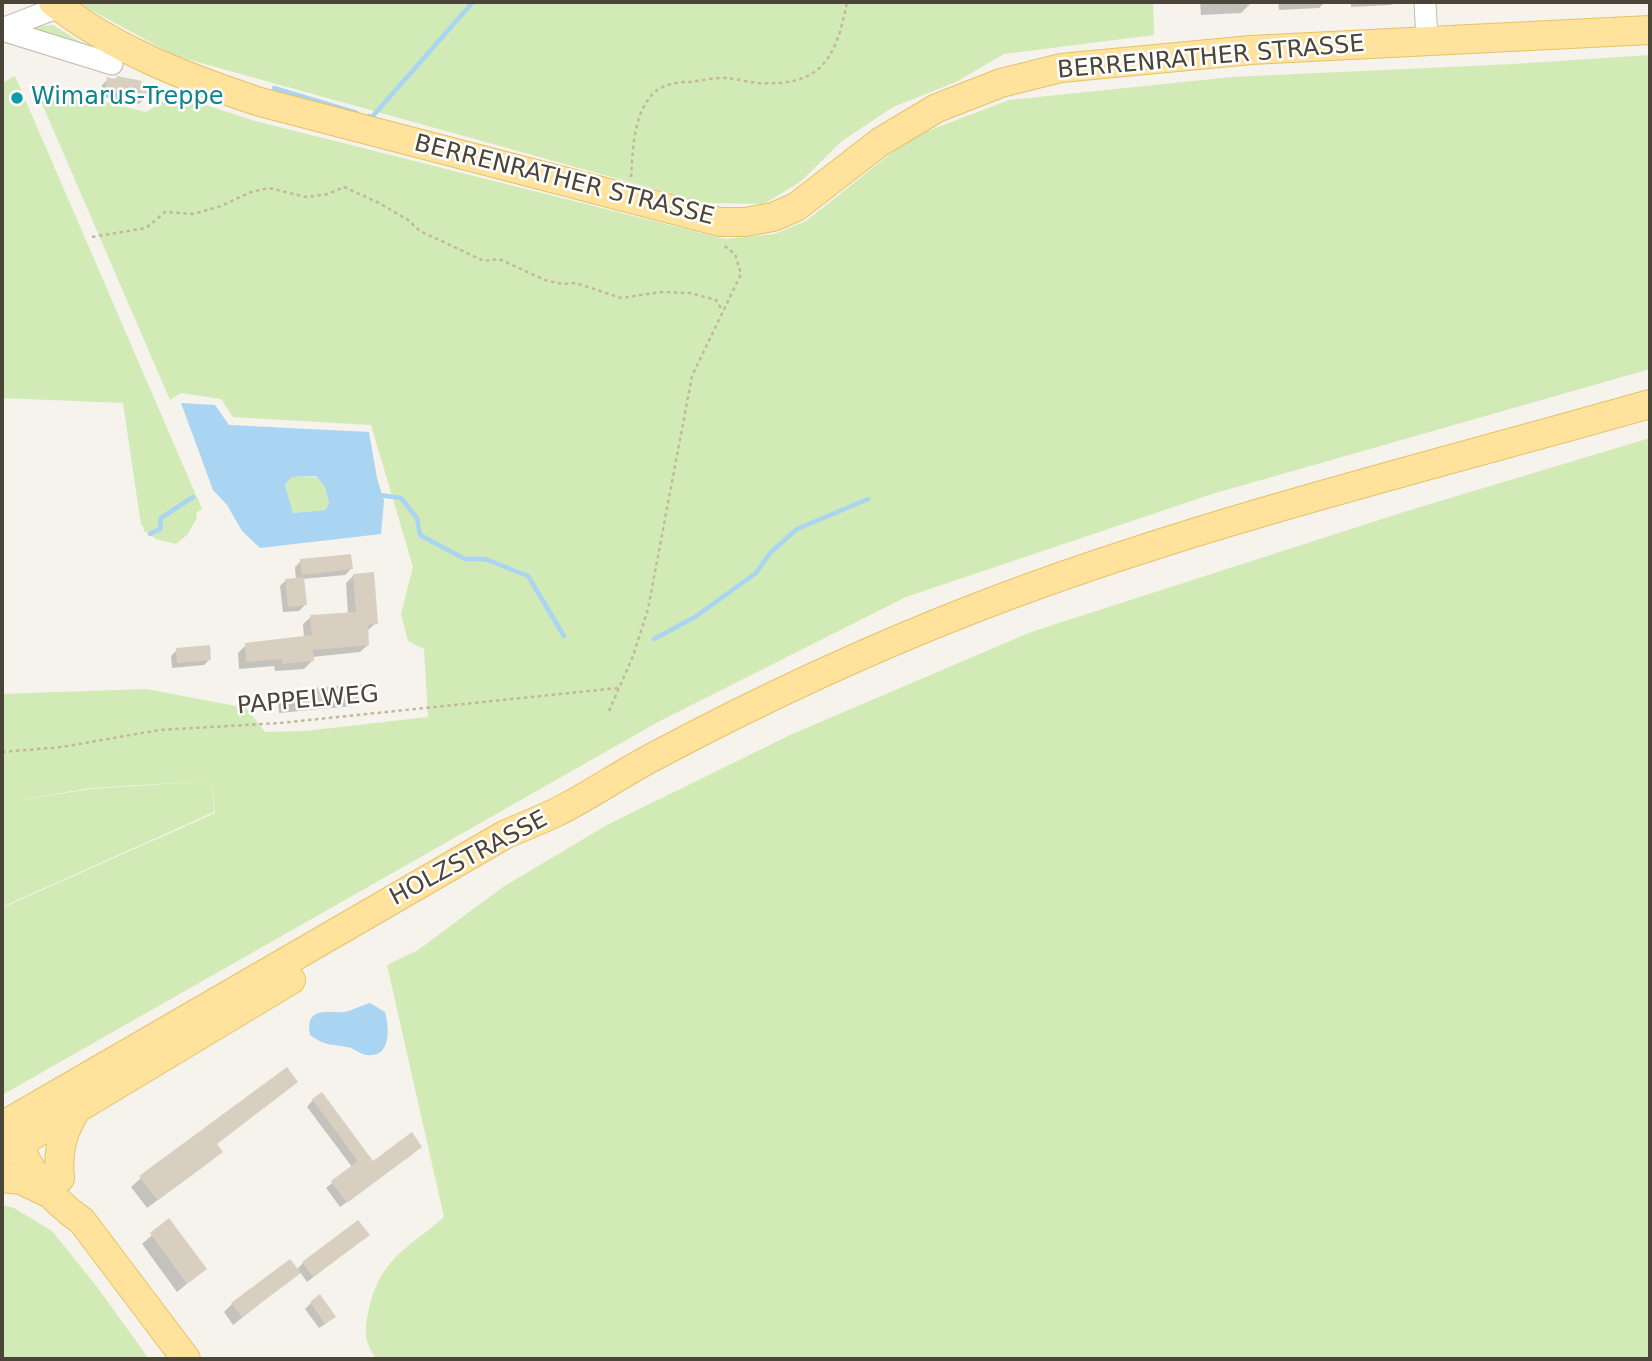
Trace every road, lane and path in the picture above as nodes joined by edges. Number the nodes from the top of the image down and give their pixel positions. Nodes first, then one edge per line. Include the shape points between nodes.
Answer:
1 (847, 2) edge
2 (1425, 2) edge
3 (56, 4) edge
4 (2, 29) edge
5 (1650, 30) edge
6 (1427, 41) junction
7 (112, 64) dead end
8 (626, 200) junction
9 (92, 237) dead end
10 (720, 242) dead end
11 (722, 310) junction
12 (1650, 404) edge
13 (618, 688) junction
14 (609, 711) dead end
15 (2, 752) edge
16 (556, 812) junction
17 (78, 1107) junction
18 (12, 1136) edge
19 (2, 1178) edge
20 (56, 1187) junction
21 (186, 1359) edge

1 - 8 path via 835,45 822,67 803,80 758,83 725,78 681,82 652,93 636,124
2 - 6 street
3 - 4 street
3 - 8 main road, BERRENRATHER STRASSE via 136,54 217,88
4 - 7 street
5 - 6 main road, BERRENRATHER STRASSE
6 - 8 main road, BERRENRATHER STRASSE via 1145,59 1061,68 1001,83 937,108 880,142 796,207 772,217 720,222
9 - 11 path via 146,228 165,212 194,214 269,188 306,197 344,187 484,261 499,259 545,280 576,283 621,298 691,293 716,300
10 - 11 path via 735,254 741,274
11 - 13 path via 692,376 649,609
12 - 16 main road via 1206,529 977,607 778,694
13 - 14 path
13 - 15 path, PAPPELWEG via 281,723 159,730
16 - 17 main road, HOLZSTRASSE via 517,844
16 - 18 main road, HOLZSTRASSE via 506,834 131,1052
17 - 18 main road, HOLZSTRASSE
17 - 20 main road via 62,1135
18 - 20 main road
19 - 20 main road
20 - 21 main road via 65,1210 82,1221

